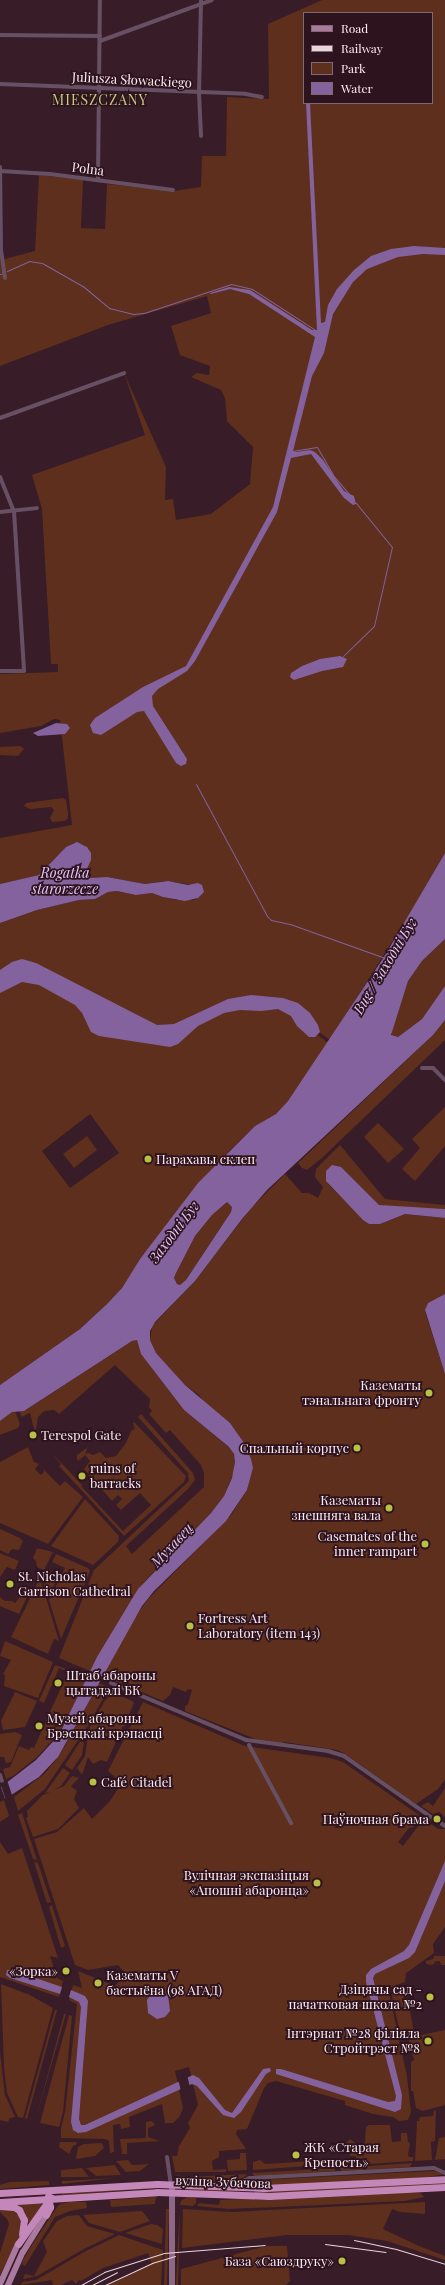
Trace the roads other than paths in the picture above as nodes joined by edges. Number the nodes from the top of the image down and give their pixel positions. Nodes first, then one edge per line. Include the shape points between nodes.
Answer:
1 (100, 0) edge
2 (212, 0) edge
3 (200, 2) edge
4 (0, 35) edge
5 (100, 38) junction
6 (0, 84) edge
7 (99, 88) junction
8 (199, 93) junction
9 (262, 97) dead end
10 (201, 136) dead end
11 (0, 167) edge
12 (0, 171) edge
13 (98, 180) junction
14 (173, 190) dead end
15 (5, 278) dead end
16 (124, 373) dead end
17 (0, 418) edge
18 (0, 477) edge
19 (37, 508) dead end
20 (14, 511) junction
21 (0, 512) edge
22 (0, 671) edge
23 (422, 1068) dead end
24 (445, 1080) edge
25 (111, 1683) dead end
26 (249, 1745) dead end
27 (0, 1775) edge
28 (2, 1781) dead end
29 (431, 1817) tunnel mouth
30 (291, 1823) dead end
31 (167, 2157) dead end
32 (445, 2173) edge
33 (445, 2179) edge
34 (171, 2184) junction
35 (226, 2187) junction
36 (445, 2187) edge
37 (67, 2188) junction
38 (33, 2190) junction
39 (172, 2192) junction
40 (0, 2193) edge
41 (49, 2198) junction
42 (66, 2198) junction
43 (0, 2202) edge
44 (0, 2206) edge
45 (46, 2215) junction
46 (18, 2244) junction
47 (0, 2284) edge
48 (8, 2285) edge
49 (172, 2285) edge

1 - 5 street
2 - 3 street
3 - 5 street
3 - 8 street
4 - 5 street
5 - 7 street
6 - 7 street, Juliusza Słowackiego
7 - 8 street, Juliusza Słowackiego
7 - 13 street
8 - 9 street, Juliusza Słowackiego
8 - 10 street
11 - 12 street
12 - 13 street, Polna
12 - 15 street via 1,250
13 - 14 street, Polna
16 - 17 street
18 - 20 street
19 - 20 street
20 - 21 street
20 - 22 street via 24,671
23 - 24 street via 433,1068
25 - 29 street via 246,1740 328,1751 344,1756
26 - 30 street
27 - 28 street
31 - 34 street
32 - 35 street, вуліца Зубачова via 434,2168 250,2178
33 - 35 highway, вуліца Зубачова via 293,2187
34 - 35 highway, вуліца Зубачова
34 - 37 highway, вуліца Зубачова
34 - 39 main road
36 - 39 highway, вуліца Зубачова via 269,2196
37 - 38 highway, вуліца Зубачова
37 - 41 highway
38 - 40 highway, вуліца Зубачова
38 - 41 highway via 43,2192
39 - 42 highway, вуліца Зубачова
39 - 49 main road
41 - 42 highway, вуліца Зубачова
41 - 43 highway, вуліца Зубачова
41 - 45 highway via 50,2207
41 - 46 highway
42 - 45 highway via 56,2203
44 - 46 highway via 14,2207 23,2215 24,2227
45 - 48 main road via 23,2252
46 - 47 main road

